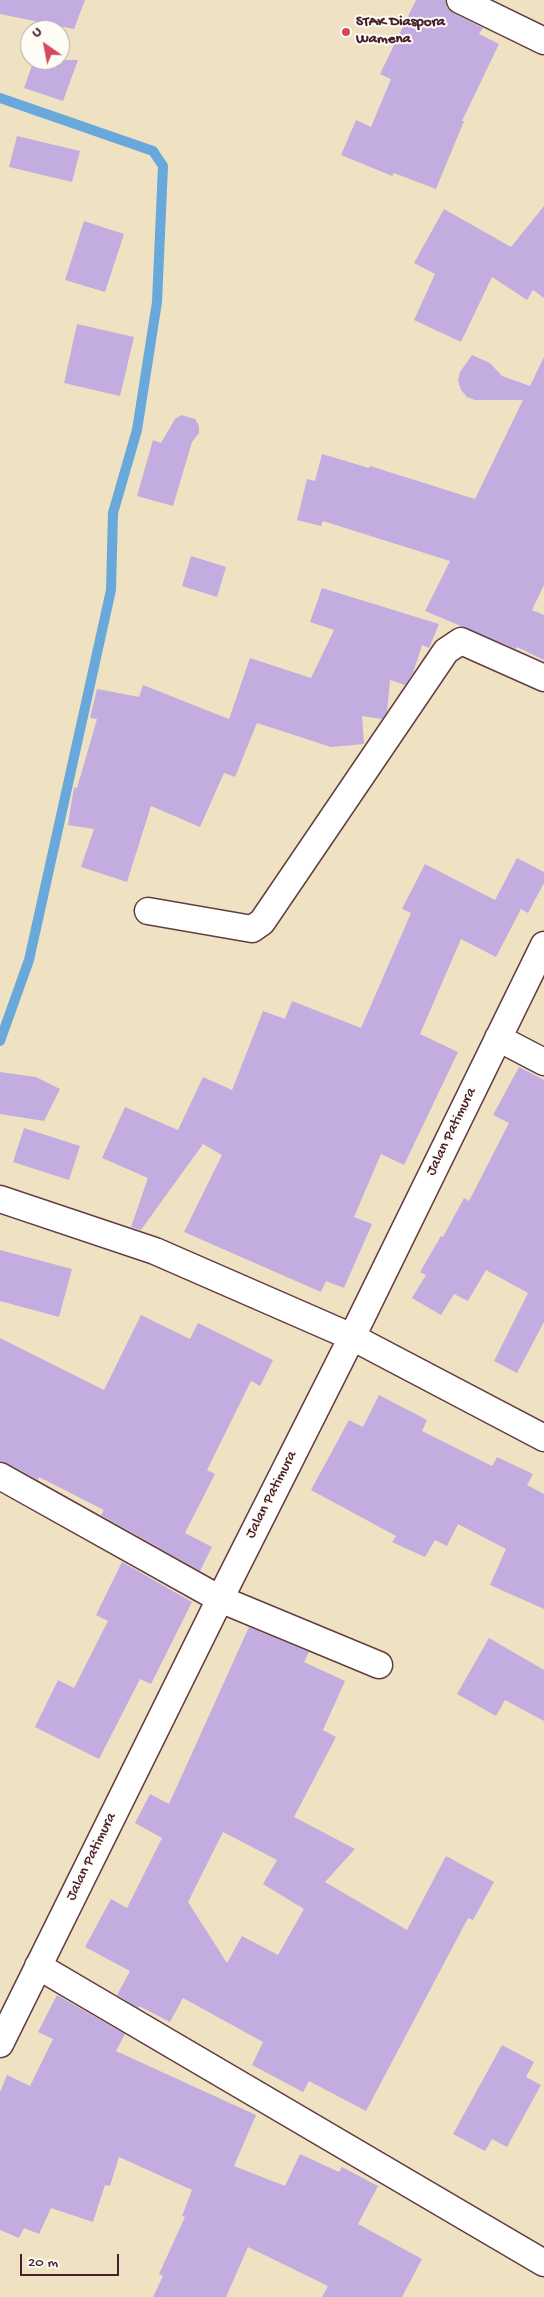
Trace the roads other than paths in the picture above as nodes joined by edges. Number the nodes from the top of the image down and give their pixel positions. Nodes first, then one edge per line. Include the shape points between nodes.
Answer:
1 (460, 0) edge
2 (544, 41) edge
3 (544, 678) edge
4 (148, 911) dead end
5 (544, 945) edge
6 (498, 1038) junction
7 (544, 1062) edge
8 (0, 1199) edge
9 (352, 1337) junction
10 (544, 1438) edge
11 (0, 1476) edge
12 (220, 1599) junction
13 (379, 1665) dead end
14 (38, 1966) junction
15 (0, 2044) edge
16 (544, 2262) edge

1 - 2 street
3 - 4 street via 461,641 446,651 262,922 252,929
5 - 6 street, Jalan Patimura
6 - 7 street
6 - 9 street, Jalan Patimura
8 - 9 street via 155,1251
9 - 10 street
9 - 12 street, Jalan Patimura
11 - 12 street
12 - 13 street
12 - 14 street, Jalan Patimura
14 - 15 street, Jalan Patimura
14 - 16 street

